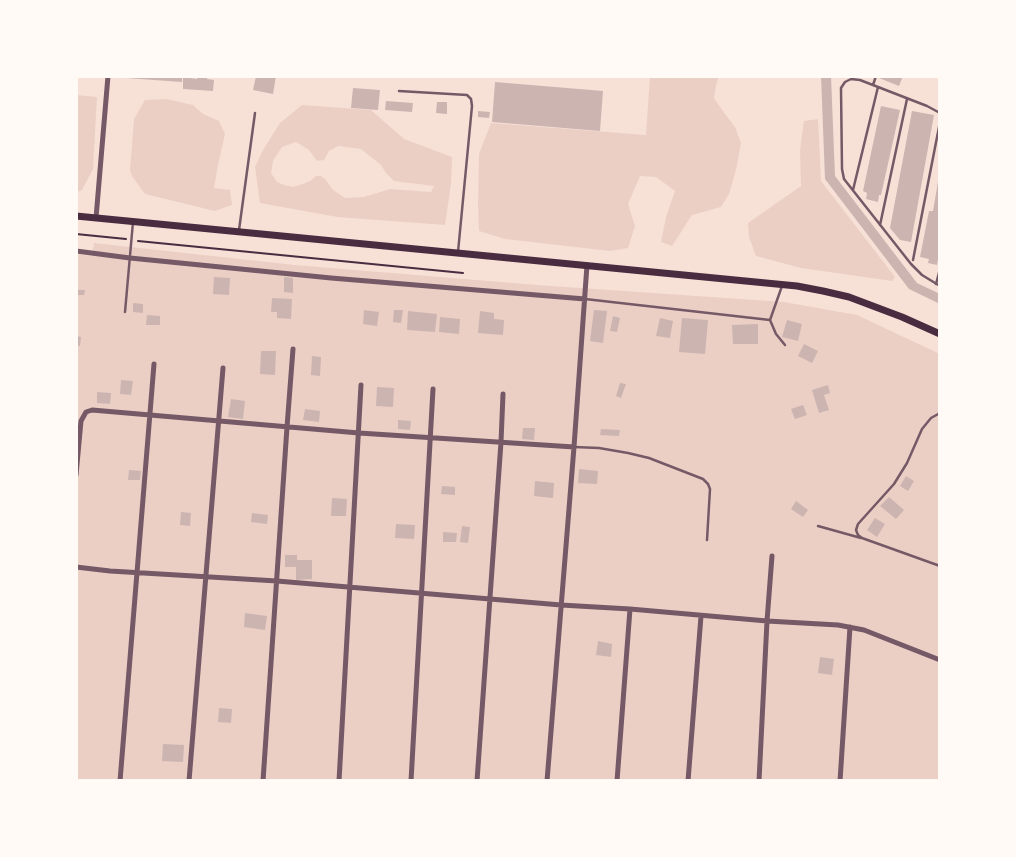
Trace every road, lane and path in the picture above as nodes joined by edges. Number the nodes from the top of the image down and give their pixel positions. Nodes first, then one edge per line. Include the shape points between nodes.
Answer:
1 (108, 76) edge
2 (876, 76) edge
3 (873, 85) junction
4 (878, 87) junction
5 (399, 91) dead end
6 (908, 99) junction
7 (255, 113) dead end
8 (940, 114) edge
9 (940, 122) edge
10 (853, 190) junction
11 (76, 216) edge
12 (96, 218) junction
13 (133, 221) junction
14 (880, 225) junction
15 (239, 232) junction
16 (76, 234) edge
17 (132, 240) junction
18 (76, 251) edge
19 (458, 252) junction
20 (130, 258) junction
21 (913, 260) dead end
22 (587, 265) junction
23 (940, 269) edge
24 (463, 273) dead end
25 (936, 284) junction
26 (783, 285) junction
27 (940, 286) edge
28 (585, 299) junction
29 (125, 312) dead end
30 (770, 320) junction
31 (940, 334) edge
32 (785, 345) dead end
33 (293, 349) dead end
34 (154, 364) dead end
35 (223, 368) dead end
36 (361, 385) dead end
37 (433, 388) dead end
38 (503, 394) dead end
39 (940, 413) edge
40 (150, 415) junction
41 (218, 421) junction
42 (287, 427) junction
43 (359, 433) junction
44 (430, 438) junction
45 (501, 442) junction
46 (574, 447) junction
47 (76, 475) edge
48 (818, 526) dead end
49 (862, 538) junction
50 (707, 540) dead end
51 (772, 556) dead end
52 (940, 566) edge
53 (76, 567) edge
54 (138, 572) junction
55 (205, 576) junction
56 (277, 580) junction
57 (349, 587) junction
58 (422, 593) junction
59 (490, 599) junction
60 (561, 605) junction
61 (630, 609) junction
62 (701, 616) junction
63 (767, 621) junction
64 (850, 627) junction
65 (940, 660) edge
66 (120, 781) edge
67 (189, 781) edge
68 (263, 781) edge
69 (339, 781) edge
70 (411, 781) edge
71 (477, 781) edge
72 (547, 781) edge
73 (617, 781) edge
74 (688, 781) edge
75 (759, 781) edge
76 (840, 781) edge

1 - 12 street
2 - 3 lane
3 - 4 lane
3 - 10 lane via 851,79 840,88 842,169 844,179
4 - 6 lane
4 - 10 lane
5 - 19 lane via 467,95 471,99
6 - 8 lane
6 - 14 lane
7 - 15 lane
9 - 21 lane
10 - 14 lane
11 - 12 main road
12 - 13 main road
13 - 15 main road
13 - 17 lane
14 - 25 lane via 911,264
15 - 19 main road
16 - 17 path
17 - 20 lane
17 - 24 path
18 - 20 street
19 - 22 main road
20 - 28 street
20 - 29 lane
22 - 26 main road
22 - 28 street
23 - 25 lane
25 - 27 lane
26 - 30 lane
26 - 31 main road via 849,297
28 - 30 lane
28 - 46 street
30 - 32 lane
33 - 42 street
34 - 40 street
35 - 41 street
36 - 43 street
37 - 44 street
38 - 45 street
39 - 49 lane via 922,429 894,484 858,524 856,530
40 - 41 street
40 - 47 street via 86,412 80,421
40 - 54 street
41 - 42 street
41 - 55 street
42 - 43 street
42 - 56 street
43 - 44 street
43 - 57 street
44 - 45 street
44 - 58 street
45 - 46 street
45 - 59 street
46 - 50 lane via 649,458 703,479 710,489
46 - 60 street
48 - 49 lane
49 - 52 lane
51 - 63 street
53 - 54 street
54 - 55 street
54 - 66 street
55 - 56 street
55 - 67 street
56 - 57 street
56 - 68 street
57 - 58 street
57 - 69 street
58 - 59 street
58 - 70 street
59 - 60 street
59 - 71 street
60 - 61 street
60 - 72 street
61 - 62 street
61 - 73 street
62 - 63 street
62 - 74 street
63 - 64 street
63 - 75 street
64 - 65 street
64 - 76 street

